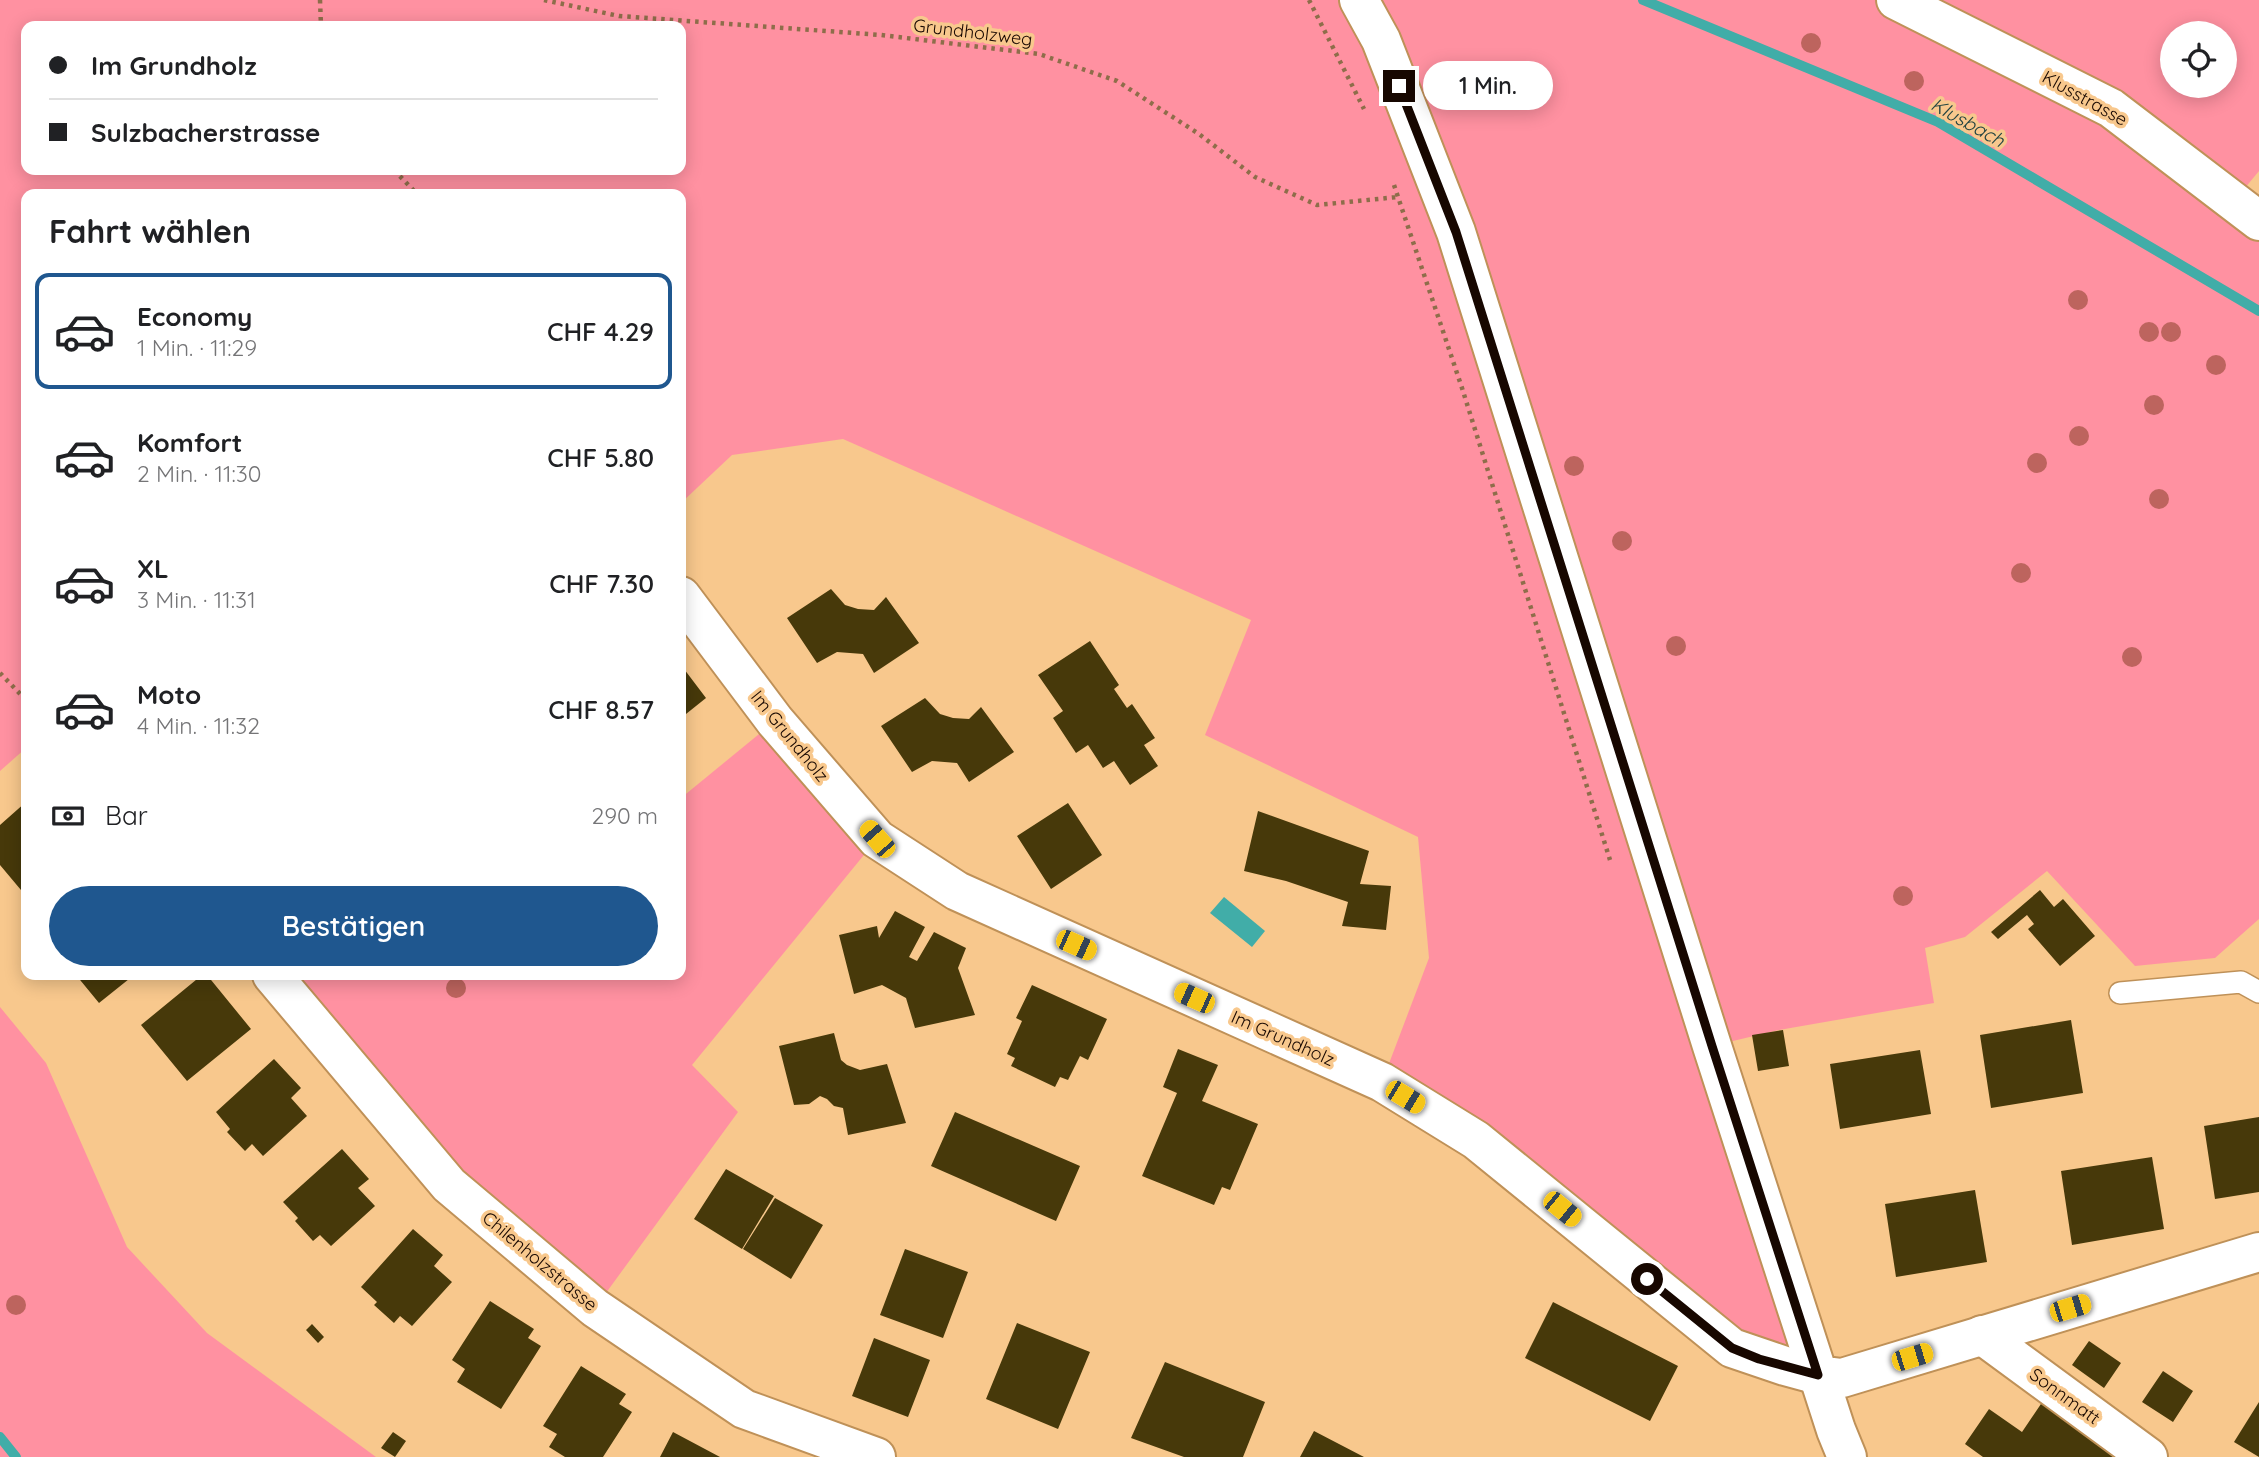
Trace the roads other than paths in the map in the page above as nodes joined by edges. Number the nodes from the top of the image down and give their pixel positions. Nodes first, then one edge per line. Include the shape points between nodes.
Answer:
1 (1359, 0) edge
2 (1895, 0) edge
3 (2259, 221) edge
4 (686, 604) edge
5 (276, 980) edge
6 (2259, 992) edge
7 (2120, 993) dead end
8 (2259, 1252) edge
9 (1982, 1335) junction
10 (1818, 1375) junction
11 (876, 1457) edge
12 (1847, 1457) edge
13 (2148, 1457) edge

1 - 10 street via 1381,40 1456,232
2 - 3 street, Klusstrasse via 2111,108
4 - 10 street, Im Grundholz via 775,721 877,839 957,891 1382,1082 1476,1140 1732,1348
5 - 11 street, Chilenholzstrasse via 449,1185 595,1308 744,1409
6 - 7 lane via 2241,982
8 - 9 street, Im Grundholz
9 - 10 street, Im Grundholz via 1842,1378
9 - 13 street, Sonnmatt
10 - 12 street

